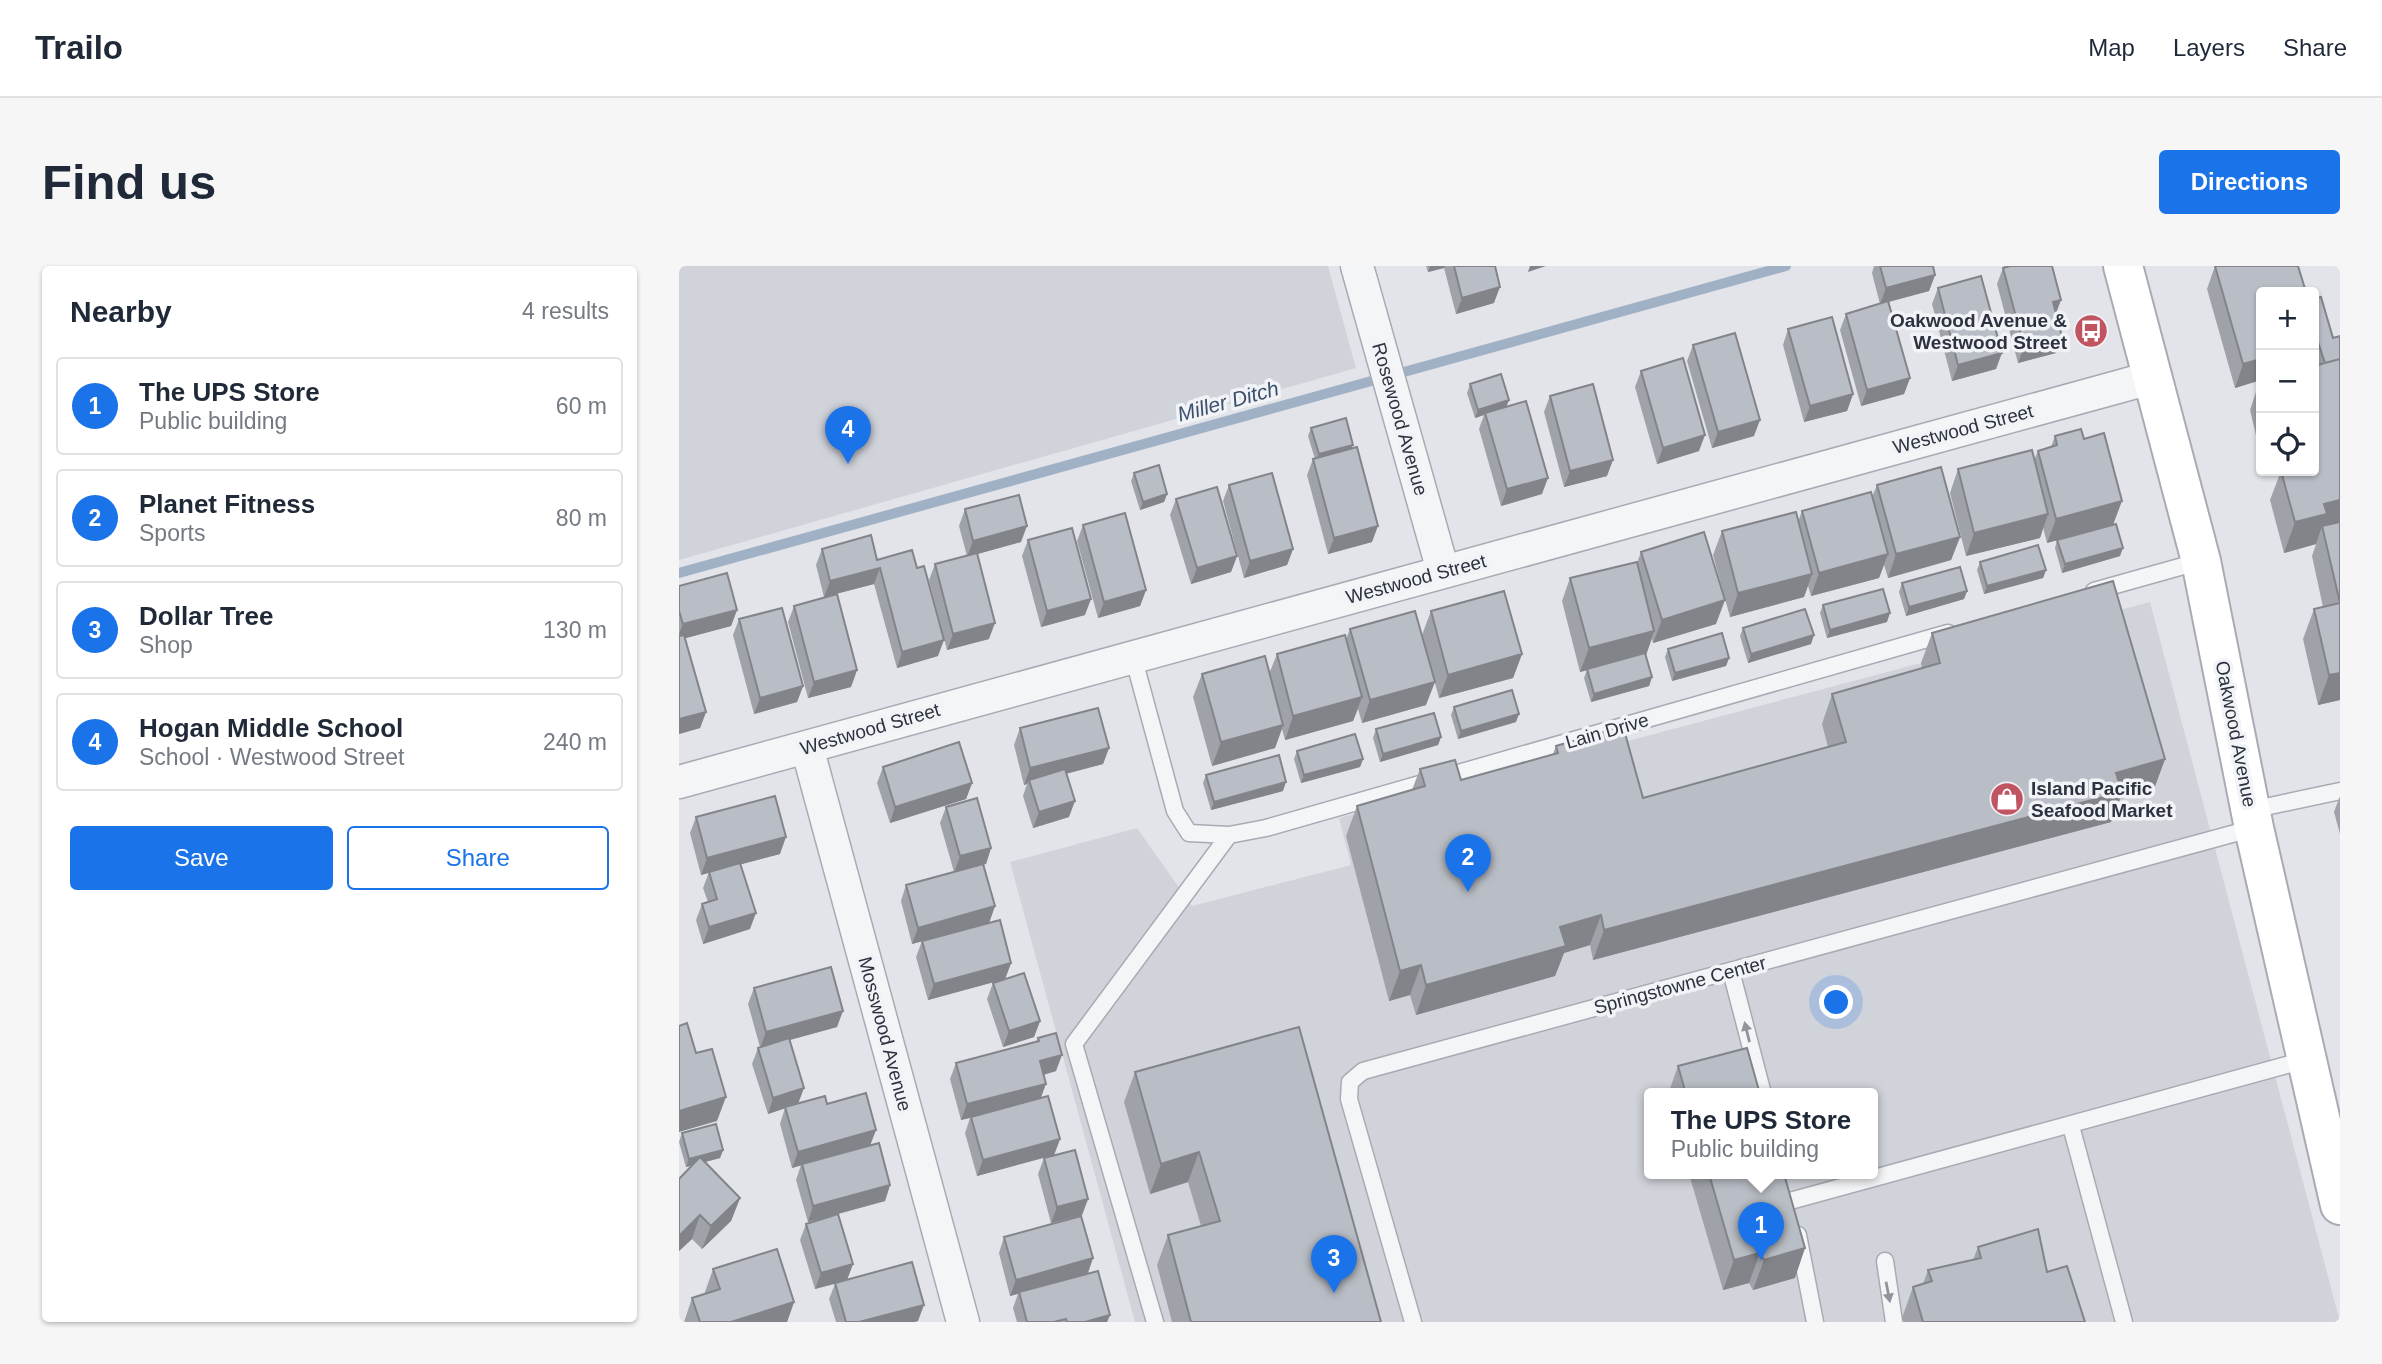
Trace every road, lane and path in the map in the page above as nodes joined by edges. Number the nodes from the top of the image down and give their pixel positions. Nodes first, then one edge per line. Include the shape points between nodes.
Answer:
1 (1357, 266) edge
2 (2123, 266) edge
3 (2154, 377) junction
4 (2201, 561) junction
5 (1443, 571) junction
6 (2081, 595) edge
7 (1961, 630) edge
8 (1133, 656) junction
9 (807, 747) junction
10 (679, 782) edge
11 (2340, 791) edge
12 (2253, 819) junction
13 (1229, 835) junction
14 (1731, 971) junction
15 (2305, 1060) junction
16 (1761, 1088) edge
17 (2071, 1126) junction
18 (1878, 1173) edge
19 (1851, 1179) edge
20 (2340, 1205) edge
21 (1885, 1261) dead end
22 (963, 1322) edge
23 (1155, 1322) edge
24 (1413, 1322) edge
25 (1815, 1322) edge
26 (1894, 1322) edge
27 (2124, 1322) edge

1 - 5 street, Rosewood Avenue
2 - 3 main road, Oakwood Avenue
3 - 4 main road, Oakwood Avenue
3 - 5 street, Westwood Street
4 - 6 lane
4 - 12 main road, Oakwood Avenue
5 - 8 street, Westwood Street
7 - 13 lane, Lain Drive via 1280,825
8 - 9 street, Westwood Street
8 - 13 lane, Lain Drive via 1175,811 1189,834
9 - 10 street, Westwood Street
9 - 22 street, Mosswood Avenue
11 - 12 lane, Springstowne Center
12 - 14 lane, Springstowne Center
12 - 15 main road, Oakwood Avenue
13 - 23 lane via 1074,1044
16 -> 14 lane
14 - 24 lane, Springstowne Center via 1363,1071 1350,1082 1349,1100
15 - 17 lane
15 - 20 main road, Oakwood Avenue
17 - 18 lane
17 - 27 lane
19 - 25 lane via 1789,1194
21 -> 26 lane

